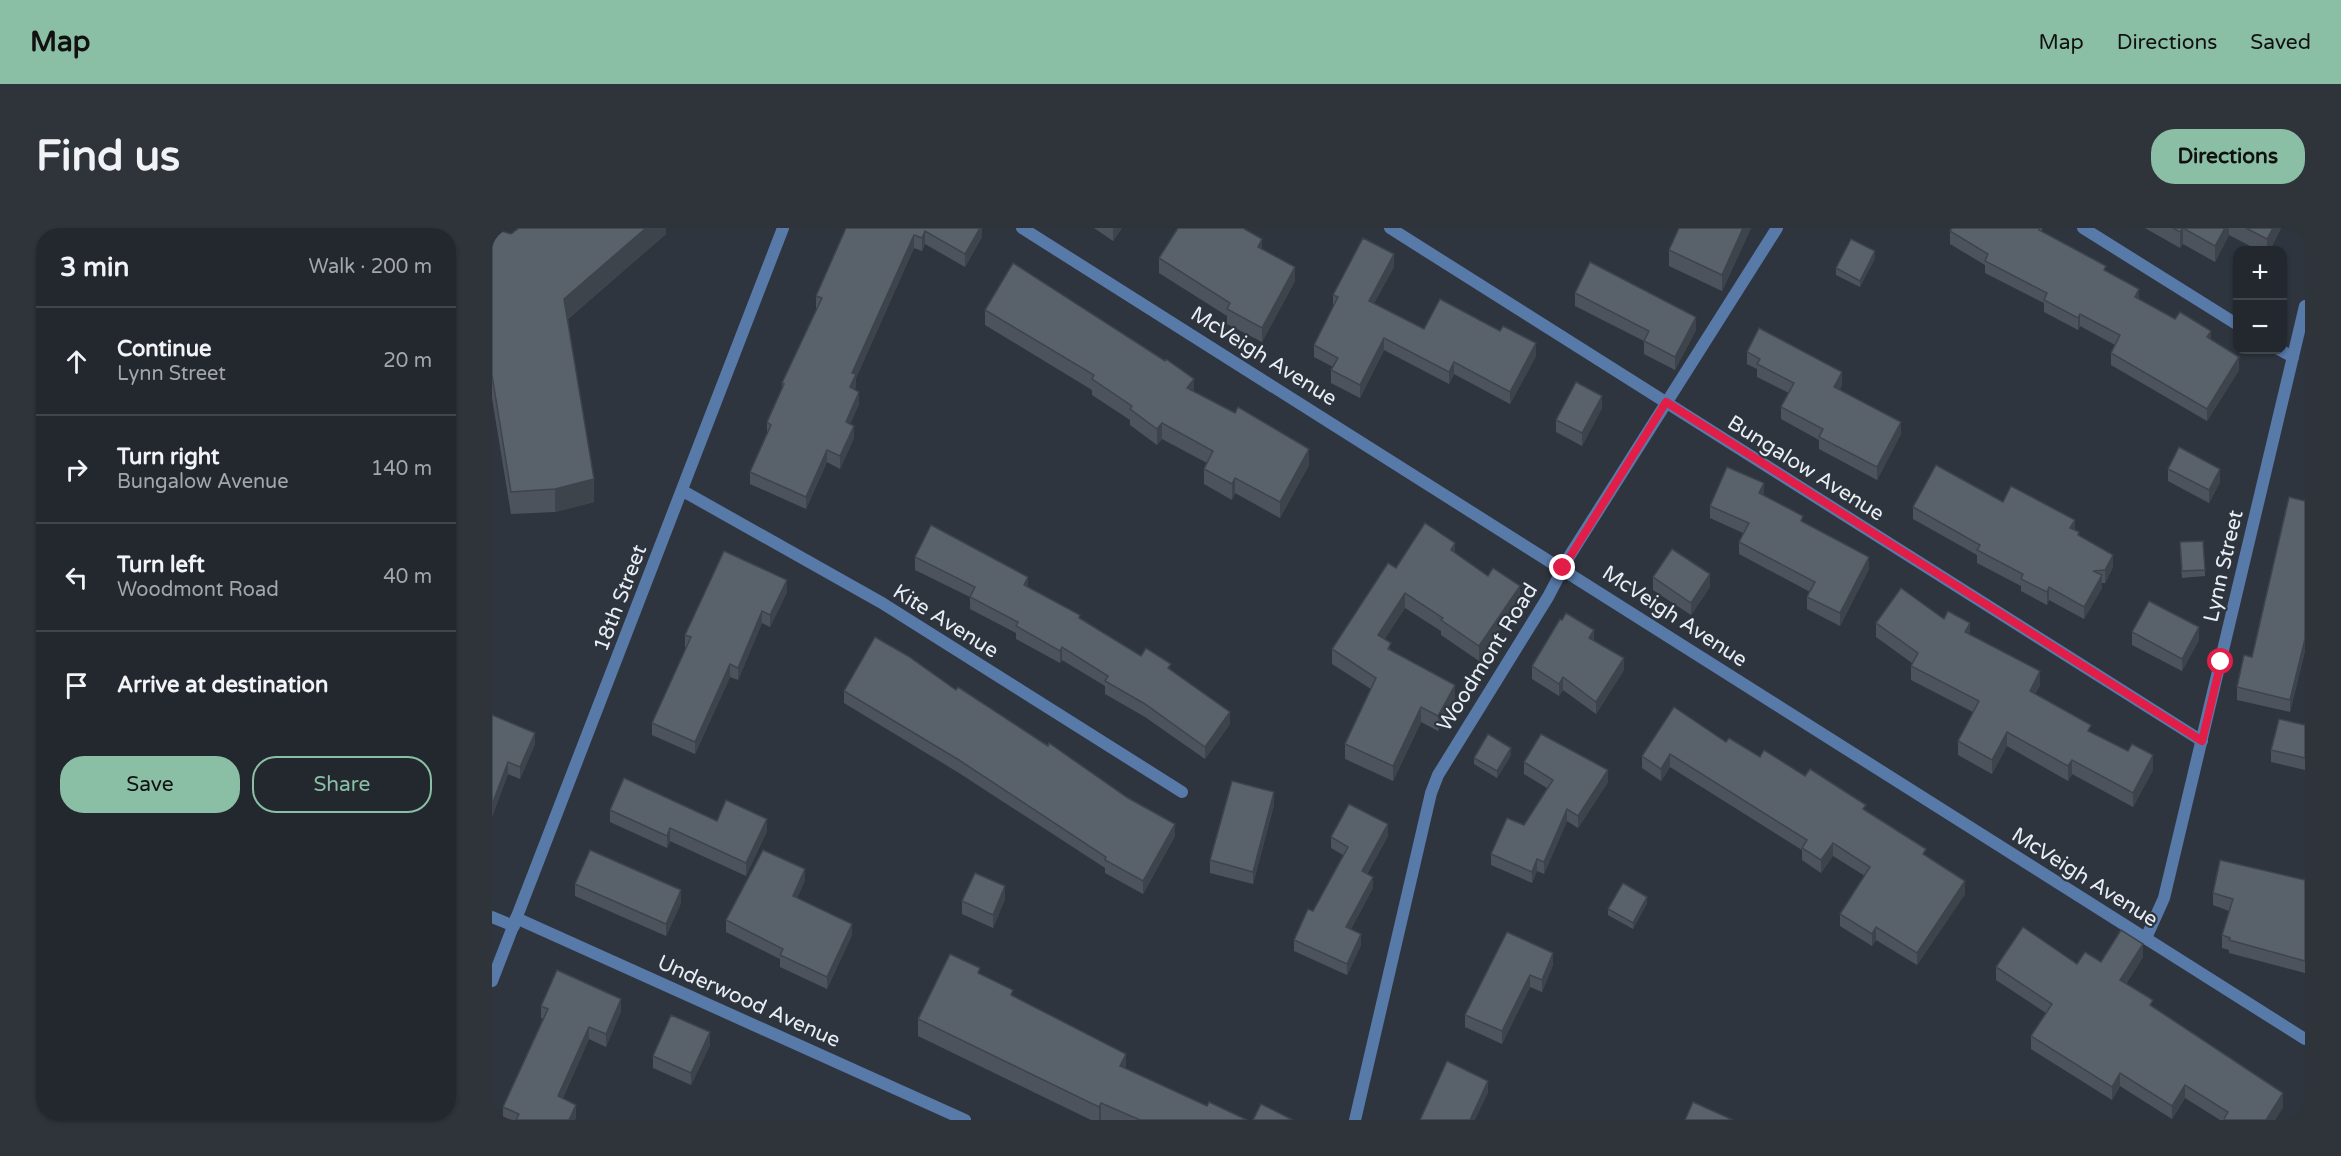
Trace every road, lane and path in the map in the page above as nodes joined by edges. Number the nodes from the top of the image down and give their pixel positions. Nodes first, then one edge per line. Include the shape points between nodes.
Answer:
1 (783, 228) edge
2 (1022, 228) edge
3 (1390, 228) edge
4 (1777, 228) edge
5 (2084, 228) edge
6 (2305, 306) edge
7 (2233, 322) edge
8 (2287, 354) edge
9 (2293, 357) junction
10 (1666, 402) junction
11 (683, 491) junction
12 (1563, 568) junction
13 (2202, 741) junction
14 (1182, 792) dead end
15 (492, 917) edge
16 (515, 922) junction
17 (2146, 938) junction
18 (492, 981) edge
19 (2305, 1039) edge
20 (965, 1120) edge
21 (1355, 1120) edge

1 - 11 street, 18th Street
2 - 12 street, McVeigh Avenue
3 - 10 street, Bungalow Avenue
4 - 10 street, Woodmont Road
5 - 7 street
6 - 9 street, Lynn Street
8 - 9 street
9 - 13 street, Lynn Street
10 - 12 street, Woodmont Road
10 - 13 street, Bungalow Avenue
11 - 14 street, Kite Avenue via 882,603
11 - 16 street, 18th Street
12 - 17 street, McVeigh Avenue
12 - 21 street, Woodmont Road via 1438,775 1431,793
13 - 17 street, Lynn Street via 2164,898
15 - 16 street, Underwood Avenue
16 - 18 street, 18th Street
16 - 20 street, Underwood Avenue
17 - 19 street, McVeigh Avenue

